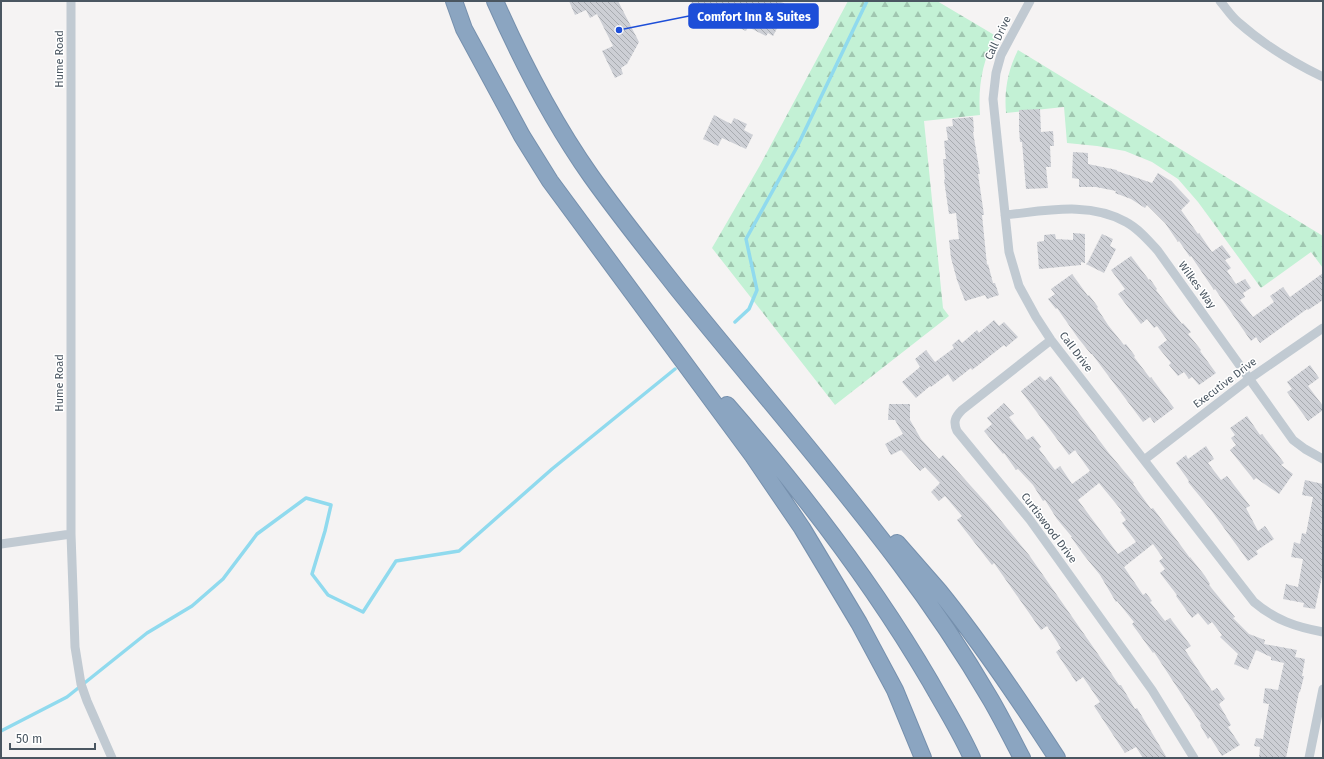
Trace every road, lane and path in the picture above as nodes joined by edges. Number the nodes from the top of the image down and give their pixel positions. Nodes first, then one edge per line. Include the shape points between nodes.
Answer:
1 (71, 1) edge
2 (454, 1) edge
3 (495, 1) edge
4 (1030, 1) edge
5 (1220, 1) edge
6 (1323, 77) edge
7 (1005, 215) junction
8 (650, 316) junction
9 (1323, 328) edge
10 (1051, 340) junction
11 (722, 344) junction
12 (1249, 379) junction
13 (1144, 460) junction
14 (1323, 460) edge
15 (71, 534) junction
16 (1, 544) edge
17 (1323, 632) edge
18 (1323, 689) edge
19 (112, 758) edge
20 (923, 758) edge
21 (972, 758) edge
22 (1022, 758) edge
23 (1057, 758) edge
24 (1194, 758) edge
25 (1309, 758) edge

1 - 15 street, Hume Road
2 - 8 highway via 464,29 522,136 550,181
3 - 11 highway via 531,76 590,174 632,232
4 - 7 street, Call Drive via 1001,55 994,86 993,99
5 - 6 street via 1237,21 1267,46
7 - 10 street, Call Drive via 1008,252 1019,286
7 - 12 street, Wilkes Way via 1072,209 1092,210 1127,222 1144,235 1158,251
8 - 20 highway via 753,456 806,534 895,690
8 - 21 highway via 752,434 875,593 919,662
9 - 12 street, Executive Drive
10 - 13 street, Call Drive
10 - 24 street, Curtiswood Drive via 962,410 954,425 1034,527 1152,690
11 - 22 highway via 899,562 949,632 992,702
11 - 23 highway via 939,591 986,653
12 - 13 street, Executive Drive
12 - 14 street, Wilkes Way via 1293,440
13 - 17 street, Call Drive via 1254,602 1275,618
15 - 16 street
15 - 19 street, Hume Road via 75,646 81,684
18 - 25 street

